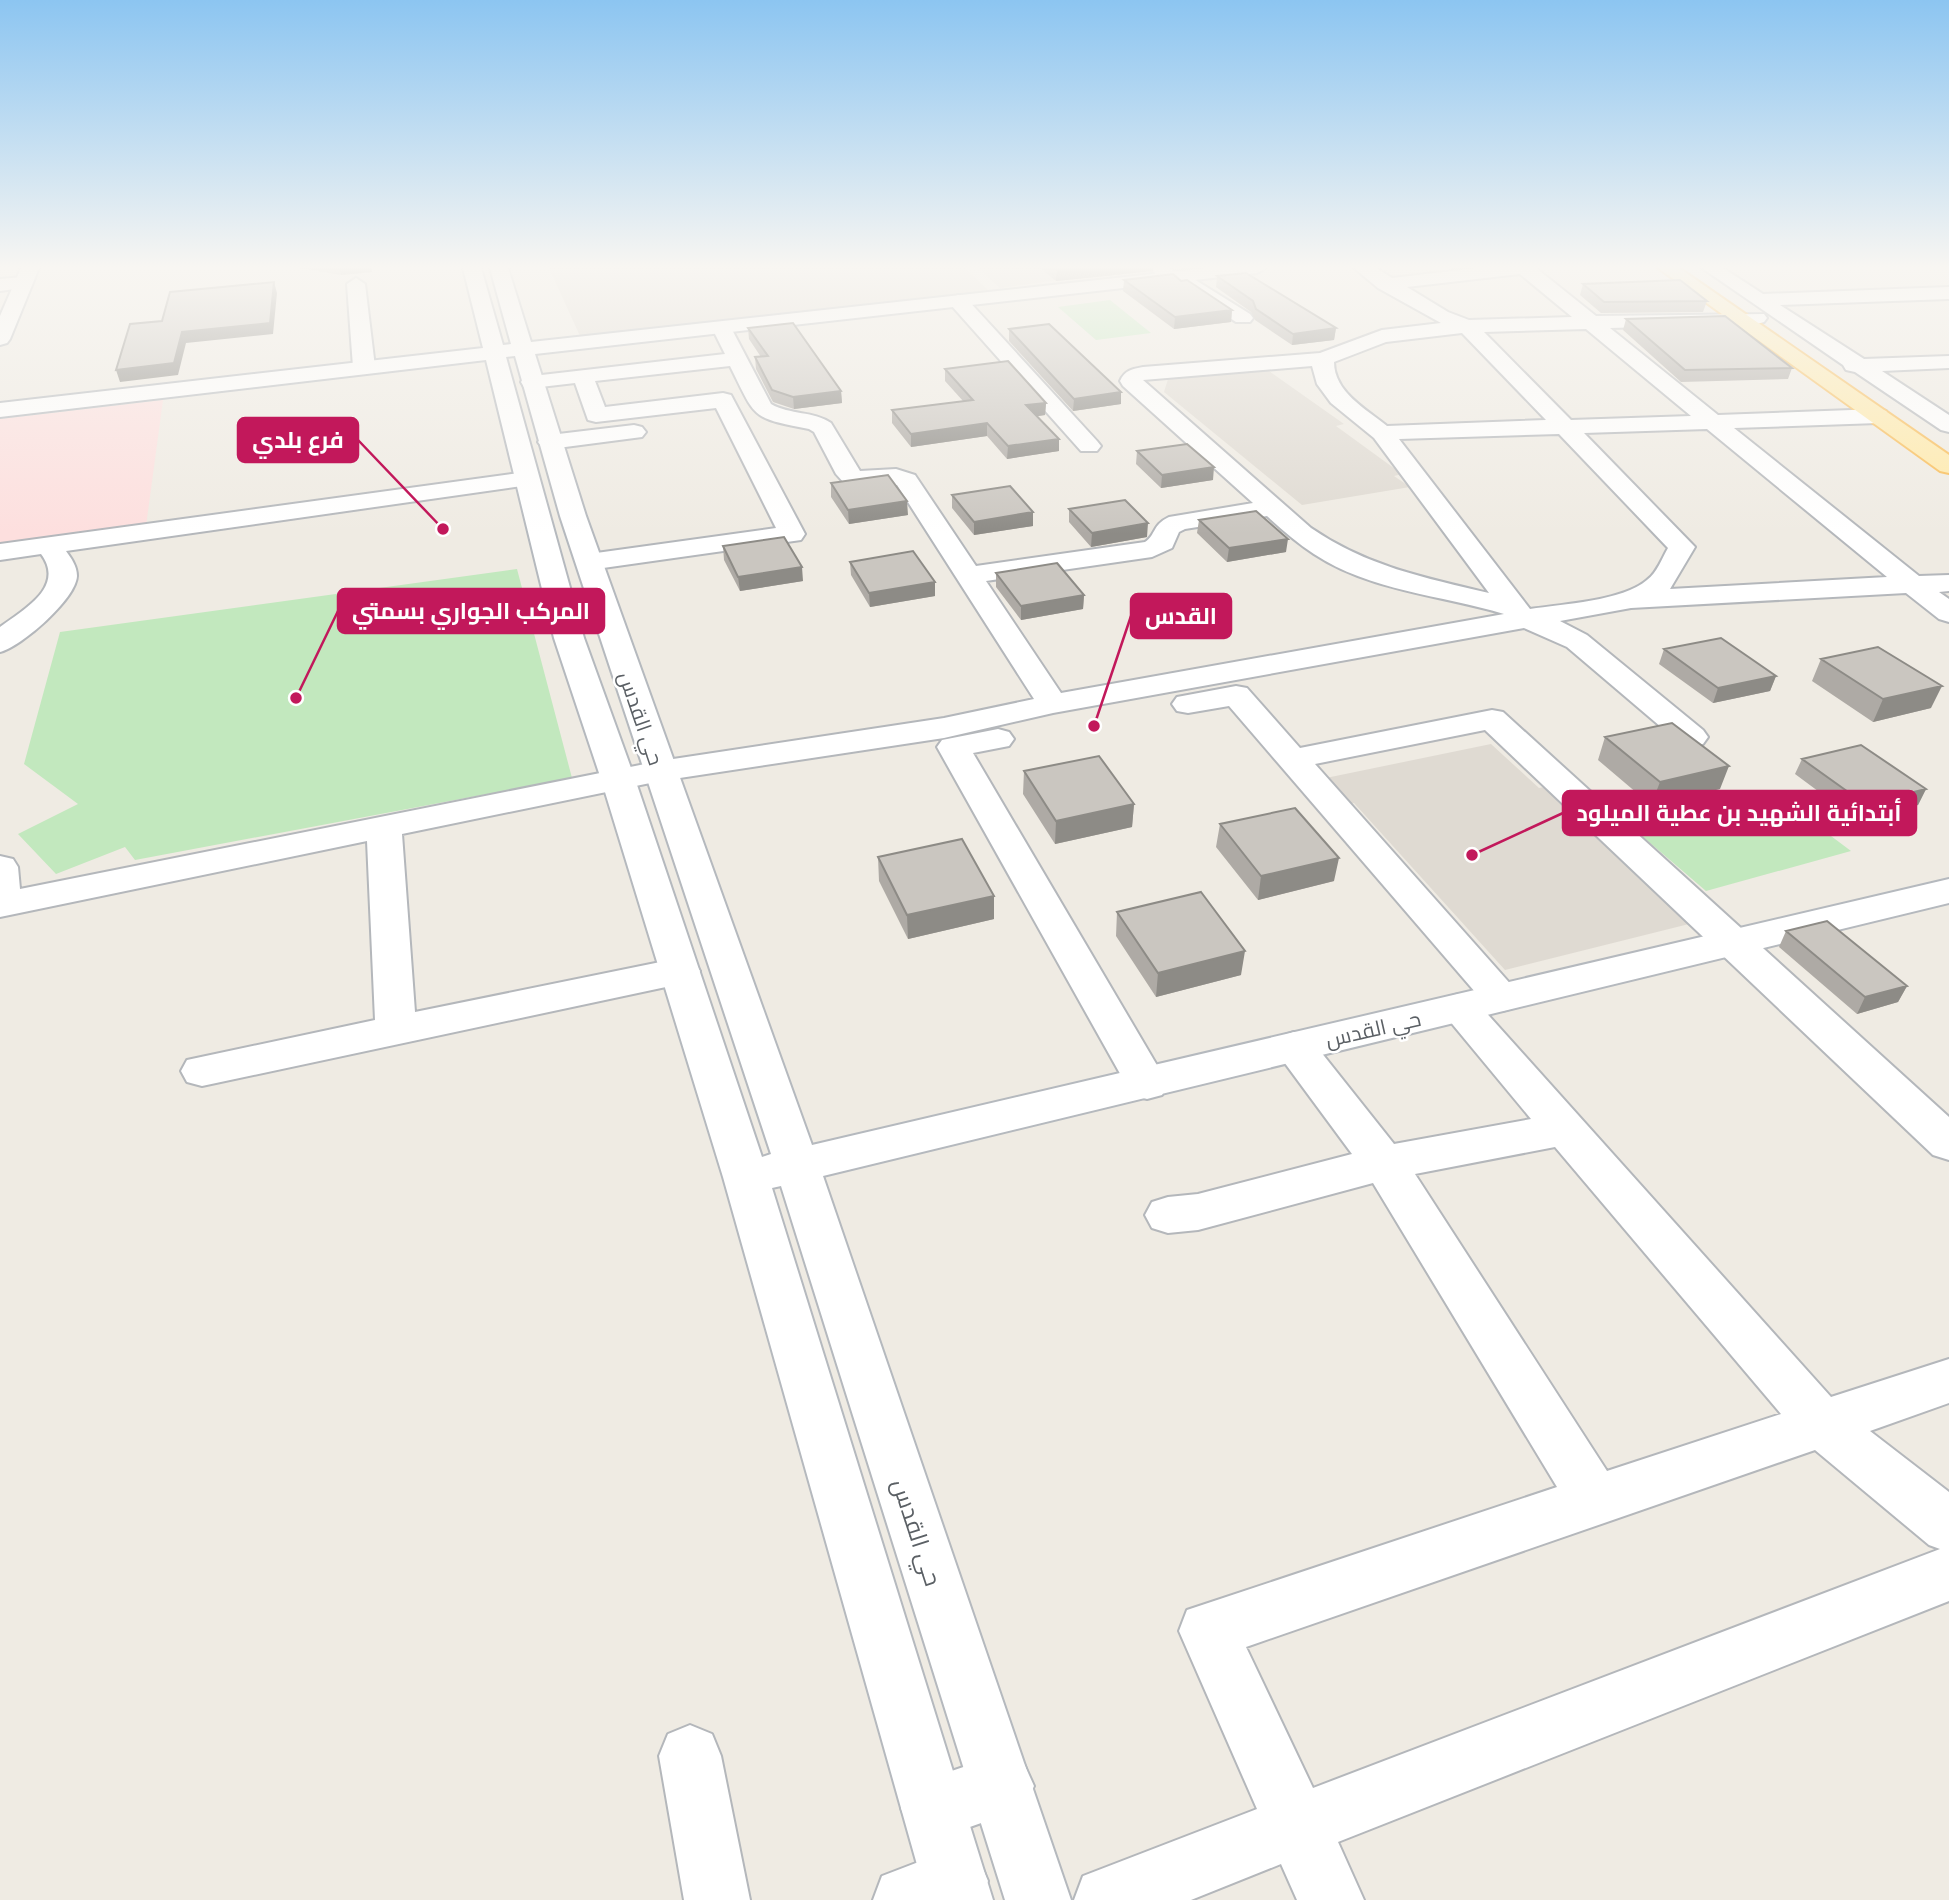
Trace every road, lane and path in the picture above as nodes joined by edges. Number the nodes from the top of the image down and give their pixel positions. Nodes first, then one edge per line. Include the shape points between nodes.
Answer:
1 (363, 357) edge
2 (514, 357) edge
3 (541, 357) edge
4 (1008, 357) edge
5 (1329, 357) edge
6 (1497, 357) edge
7 (1634, 357) edge
8 (1807, 357) edge
9 (1841, 357) edge
10 (737, 359) joint
11 (1323, 359) junction
12 (516, 361) junction
13 (1949, 362) edge
14 (1858, 365) junction
15 (364, 367) junction
16 (1820, 367) junction
17 (583, 376) junction
18 (0, 410) edge
19 (1878, 415) junction
20 (733, 419) junction
21 (1713, 421) junction
22 (1949, 425) edge
23 (1565, 427) junction
24 (1382, 433) junction
25 (550, 442) junction
26 (1089, 446) dead end
27 (1948, 461) edge
28 (527, 479) junction
29 (1273, 508) junction
30 (48, 546) junction
31 (0, 552) edge
32 (589, 562) junction
33 (969, 575) junction
34 (1949, 583) edge
35 (1912, 584) junction
36 (1623, 601) junction
37 (1517, 612) junction
38 (1949, 613) edge
39 (0, 643) edge
40 (1053, 704) junction
41 (948, 737) junction
42 (1692, 737) edge
43 (1292, 759) junction
44 (660, 771) junction
45 (618, 779) junction
46 (384, 827) junction
47 (0, 867) edge
48 (1949, 891) edge
49 (1, 905) edge
50 (1732, 942) junction
51 (680, 971) junction
52 (1480, 1002) junction
53 (396, 1030) junction
54 (1294, 1047) junction
55 (202, 1071) dead end
56 (1147, 1084) junction
57 (1940, 1124) edge
58 (1564, 1129) junction
59 (1384, 1163) junction
60 (797, 1165) junction
61 (746, 1177) junction
62 (1168, 1215) dead end
63 (1949, 1381) edge
64 (1822, 1424) junction
65 (1595, 1500) junction
66 (1949, 1526) edge
67 (1949, 1573) edge
68 (690, 1756) dead end
69 (1002, 1786) junction
70 (933, 1808) junction
71 (1297, 1826) junction
72 (940, 1894) edge
73 (717, 1900) edge
74 (1038, 1900) edge
75 (1107, 1900) edge
76 (1331, 1900) edge

1 - 15 street
2 - 12 street
3 - 12 street
4 - 26 street
5 - 11 street
6 - 23 street
7 - 21 street
8 - 16 main road
9 - 14 street
10 - 17 street
10 - 33 street via 762,408 823,428 850,476 906,480
11 - 24 street via 1323,373 1333,391
11 - 29 street via 1143,373 1131,379
12 - 15 street
12 - 17 street
12 - 25 street, حي القدس
12 - 28 street
13 - 14 street
14 - 16 street
14 - 22 street
15 - 18 street
16 - 19 main road
16 - 27 main road
17 - 20 street via 596,415 723,400
19 - 21 street
19 - 27 main road
20 - 25 street
20 - 32 street via 792,534
21 - 23 street
21 - 35 street
23 - 24 street
23 - 36 street via 1682,547 1665,581
24 - 37 street
25 - 32 street, حي القدس
28 - 30 street
28 - 45 street via 569,638
29 - 33 street via 1178,522 1167,528 1159,546 1143,551
29 - 37 street via 1314,544 1358,567
30 - 31 street
30 - 39 street via 60,557 63,580 46,608
32 - 44 street, حي القدس
33 - 40 street
34 - 35 street
35 - 36 street
35 - 38 street
36 - 37 street
37 - 40 street
37 - 42 street via 1577,641
40 - 41 street
41 - 43 street via 1236,695
41 - 44 street
41 - 56 street
43 - 50 street via 1492,719
43 - 52 street
44 - 45 street
44 - 60 street, حي القدس
45 - 46 street
45 - 51 street
46 - 49 street
46 - 53 street
47 - 49 street
48 - 50 street, حي القدس
50 - 52 street, حي القدس
50 - 57 street
51 - 53 street
51 - 61 street
52 - 54 street, حي القدس
52 - 58 street
53 - 55 street
54 - 56 street, حي القدس
54 - 59 street
56 - 60 street, حي القدس
58 - 59 street
58 - 64 street
59 - 62 street via 1198,1212
59 - 65 street
60 - 61 street, حي القدس
60 - 69 street, حي القدس
61 - 70 street
63 - 64 street
64 - 65 street
64 - 66 street
65 - 71 street via 1208,1631
67 - 71 street
68 - 73 street
69 - 70 street
69 - 74 street, حي القدس
70 - 72 street
71 - 75 street
71 - 76 street

